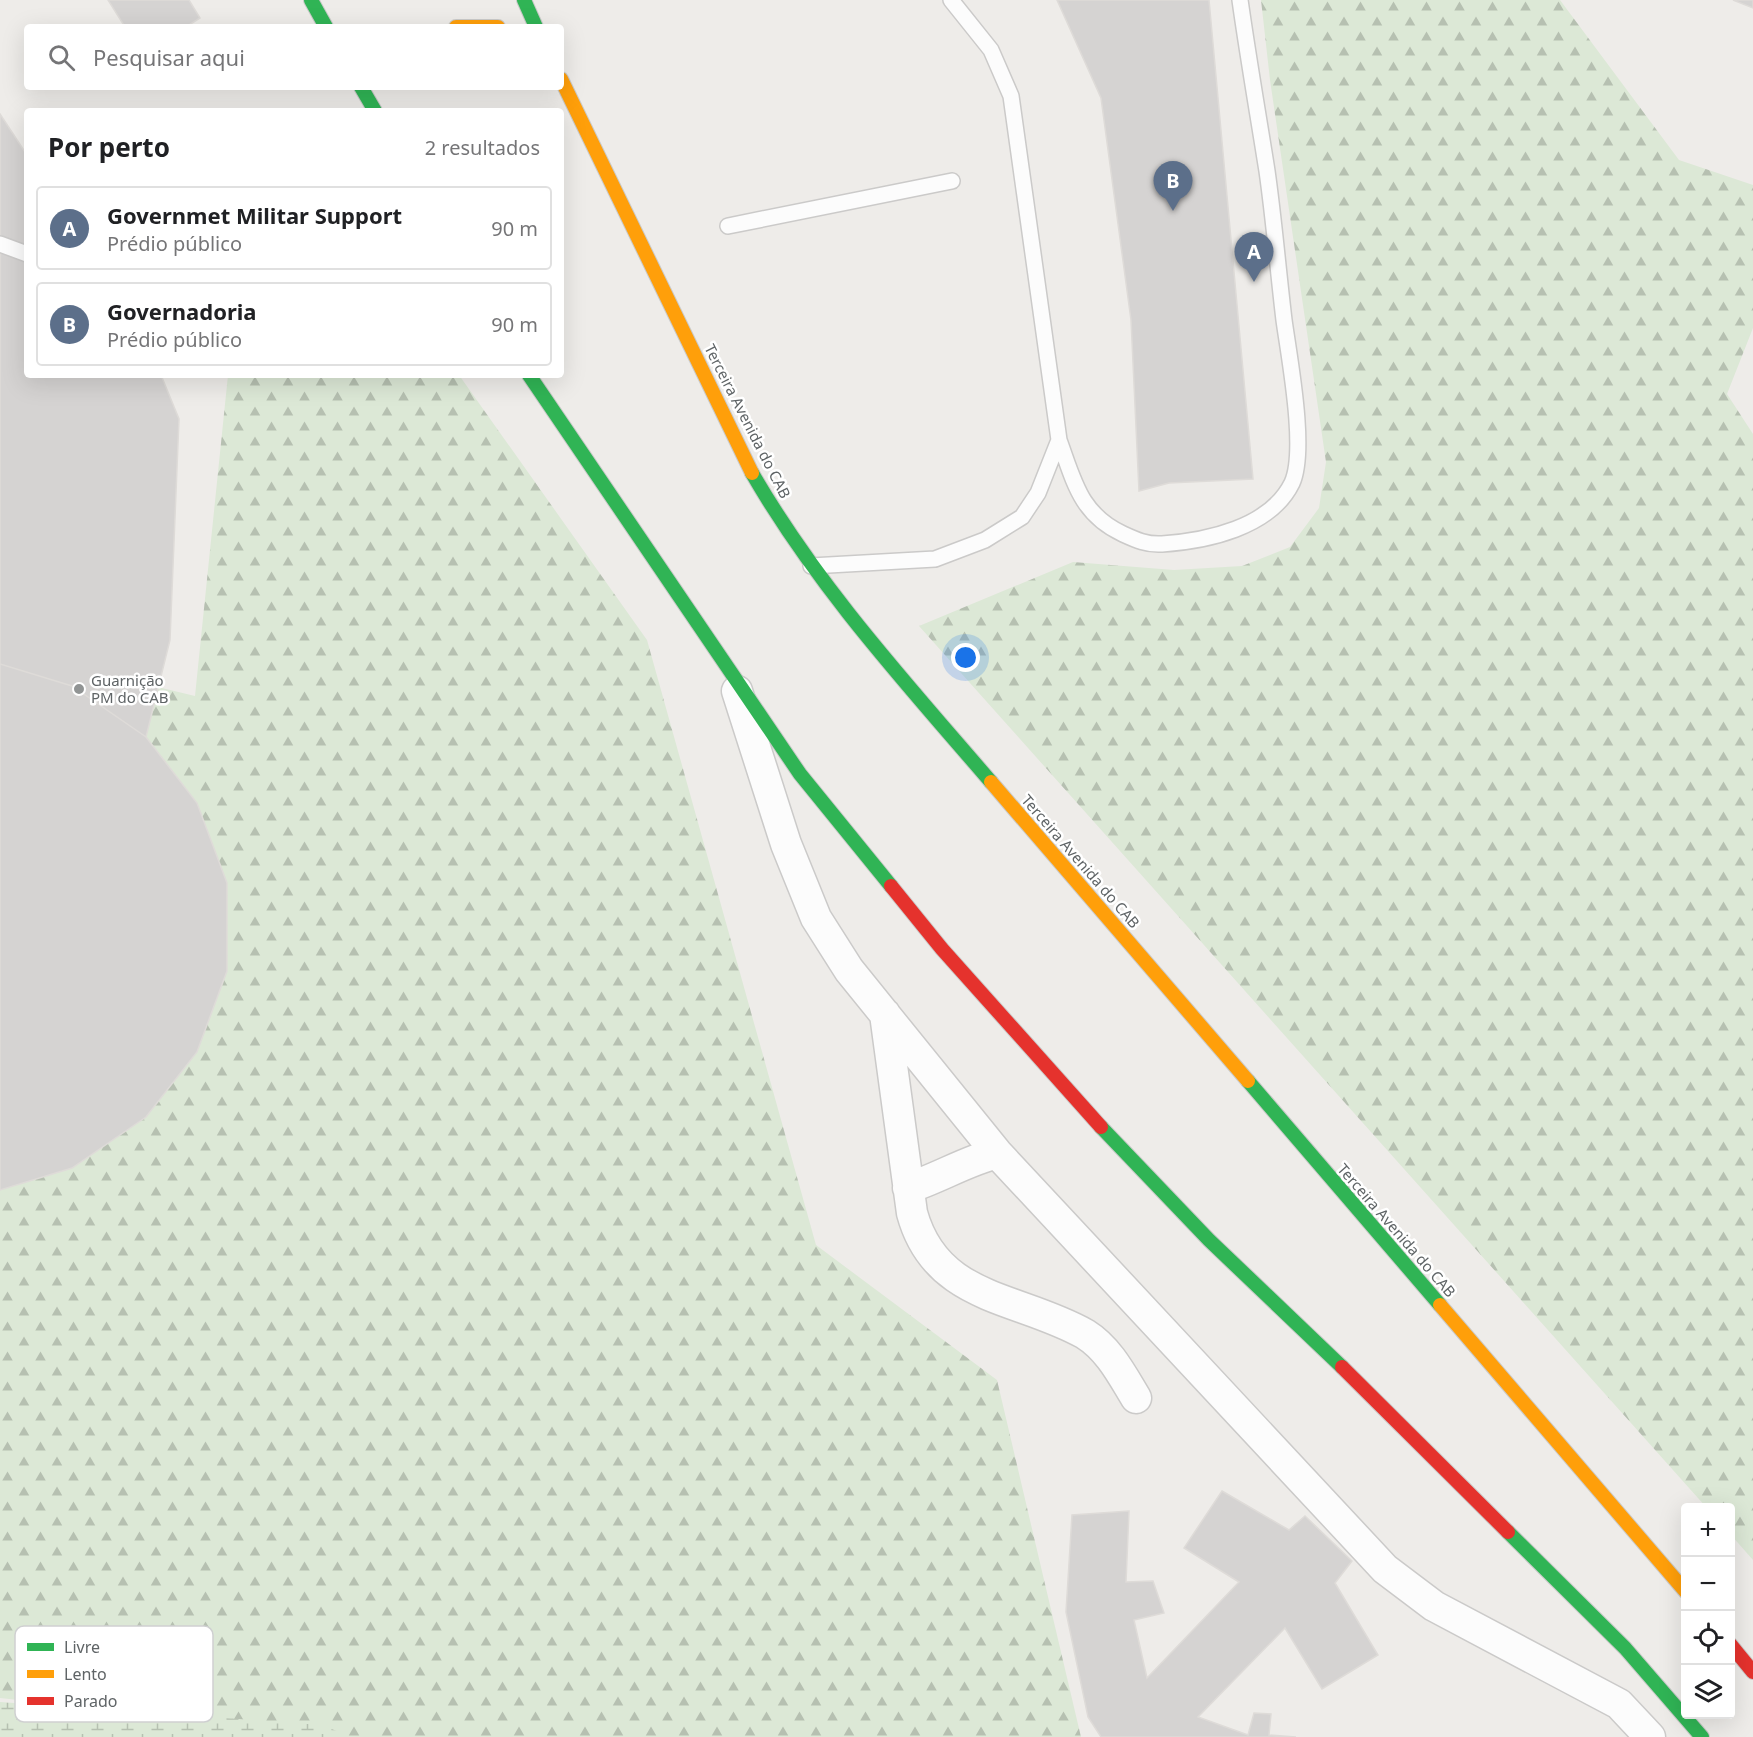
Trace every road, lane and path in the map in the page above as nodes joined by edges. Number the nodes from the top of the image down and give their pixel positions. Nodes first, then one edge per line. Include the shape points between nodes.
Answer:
1 (311, 0) edge
2 (524, 0) edge
3 (951, 0) edge
4 (1240, 0) edge
5 (324, 24) edge
6 (535, 24) edge
7 (564, 85) edge
8 (363, 90) edge
9 (380, 95) dead end
10 (373, 108) edge
11 (376, 108) edge
12 (952, 181) dead end
13 (728, 226) dead end
14 (0, 244) edge
15 (24, 253) edge
16 (531, 378) edge
17 (1059, 440) junction
18 (811, 566) junction
19 (729, 668) junction
20 (885, 1014) junction
21 (997, 1153) junction
22 (908, 1188) junction
23 (1136, 1398) dead end
24 (1681, 1586) edge
25 (1735, 1649) edge
26 (1753, 1672) edge
27 (1650, 1737) edge
28 (1701, 1737) edge

1 - 5 main road
2 - 6 main road
3 - 17 lane via 991,50 1011,96
4 - 17 lane via 1267,172 1292,382 1297,432 1293,481 1267,512 1231,531 1154,545 1107,526 1090,513
7 - 18 main road, Terceira Avenida do CAB via 753,475
8 - 10 main road
9 - 11 main road
12 - 13 lane
14 - 15 lane
16 - 19 main road
17 - 18 lane via 1038,493 1022,517 985,540 935,559
18 - 24 main road, Terceira Avenida do CAB via 850,617
19 - 20 street via 786,844 816,918 849,970
19 - 28 main road via 800,774 942,949 1066,1090 1209,1240 1625,1648
20 - 21 street
20 - 22 street
21 - 22 street via 973,1159
21 - 27 street via 1386,1569 1434,1606 1619,1704
22 - 23 street via 918,1234 937,1263 978,1293 1085,1335 1107,1352
25 - 26 main road

